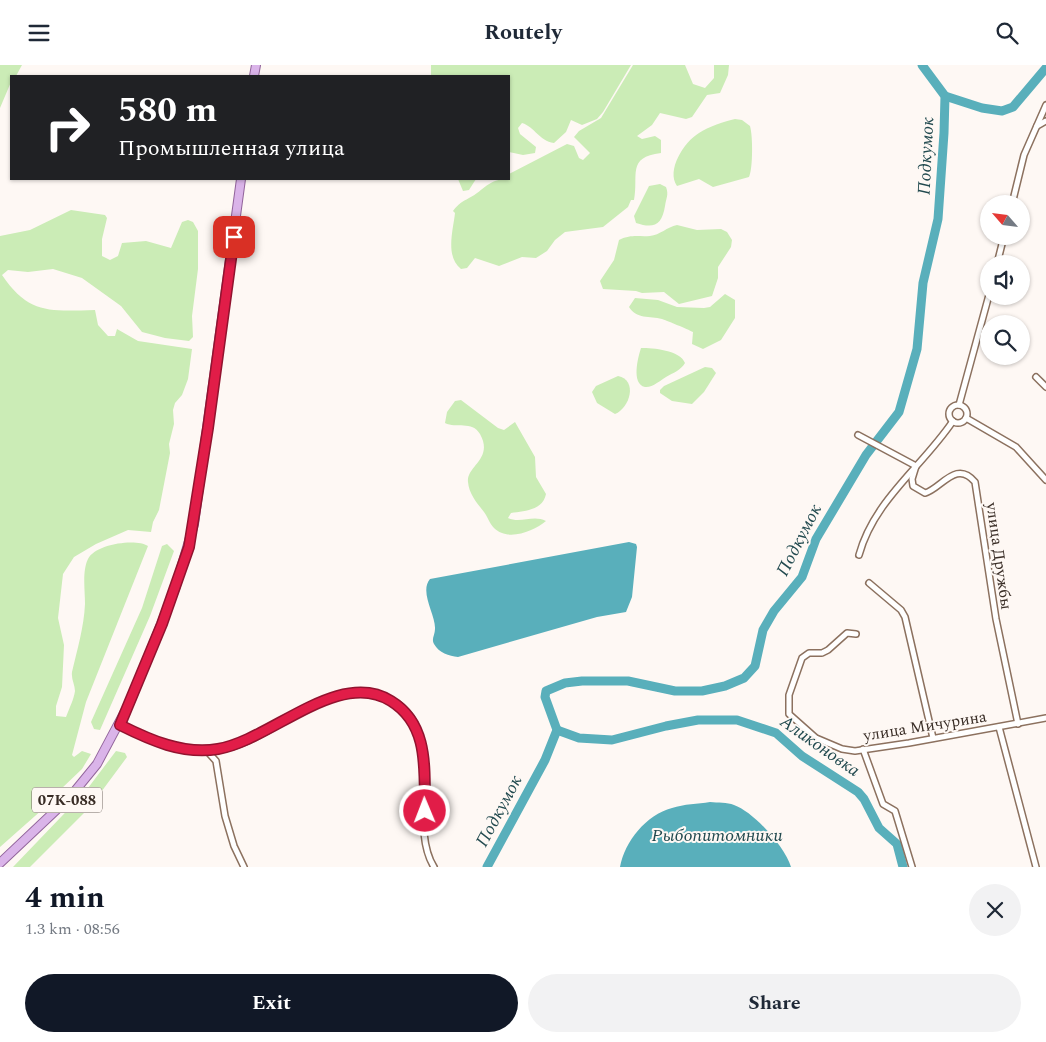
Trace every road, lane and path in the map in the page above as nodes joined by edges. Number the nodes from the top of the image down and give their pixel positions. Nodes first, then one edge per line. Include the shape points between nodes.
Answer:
1 (1046, 105) edge
2 (1046, 121) edge
3 (1037, 126) junction
4 (241, 180) edge
5 (1014, 195) edge
6 (986, 305) edge
7 (1036, 377) dead end
8 (1046, 387) edge
9 (959, 405) junction
10 (966, 418) junction
11 (953, 421) junction
12 (858, 435) dead end
13 (916, 467) junction
14 (1046, 480) edge
15 (859, 555) dead end
16 (869, 583) dead end
17 (856, 634) dead end
18 (1046, 718) edge
19 (1018, 724) junction
20 (120, 725) junction
21 (999, 727) junction
22 (933, 738) junction
23 (863, 749) junction
24 (207, 751) junction
25 (0, 863) edge
26 (244, 867) edge
27 (434, 867) edge
28 (912, 867) edge
29 (1036, 867) edge

1 - 3 street
2 - 3 street
3 - 5 street via 1024,155
4 - 20 main road, 07К-088 via 190,540 165,615
6 - 9 street
7 - 8 street
9 - 10 street via 966,409
9 - 11 street via 950,411
10 - 11 street via 961,423
10 - 14 street via 1016,447
11 - 13 street
12 - 13 street
13 - 15 street via 874,517 863,538
13 - 19 street, улица Дружбы via 913,486 925,493 931,492 950,475 964,475 974,482 996,619
16 - 22 street via 905,617
17 - 23 street, улица Мичурина via 847,633 828,650 809,653 802,658 788,705 789,714 816,738 842,749
18 - 19 street, улица Мичурина
19 - 21 street, улица Мичурина
20 - 24 street via 164,745
20 - 25 main road, 07К-088 via 97,764 75,791
21 - 22 street, улица Мичурина
21 - 29 street
22 - 23 street, улица Мичурина
23 - 28 street via 883,804 895,811
24 - 26 street via 216,761 226,816
24 - 27 street via 246,741 339,694 365,693 388,699 406,713 419,735 424,761 427,850

